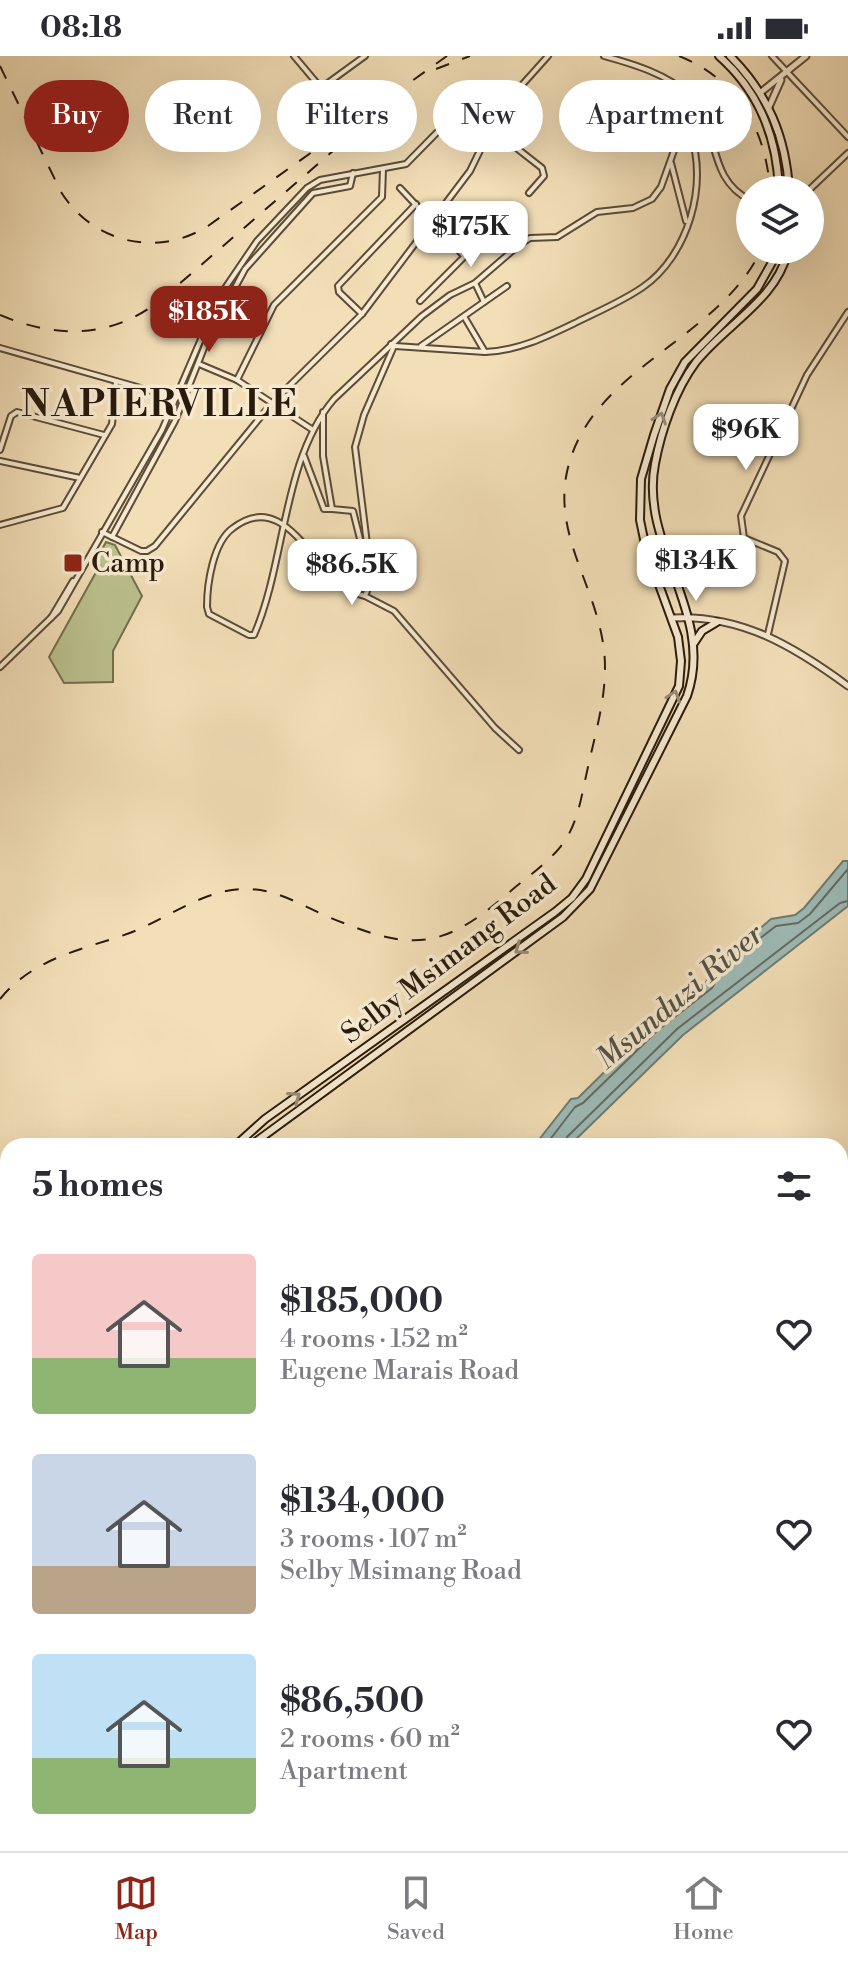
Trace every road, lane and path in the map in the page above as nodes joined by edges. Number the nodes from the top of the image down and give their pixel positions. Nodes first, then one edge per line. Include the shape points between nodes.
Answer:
1 (294, 56) edge
2 (365, 56) edge
3 (548, 56) edge
4 (604, 56) edge
5 (719, 56) edge
6 (730, 56) edge
7 (772, 56) edge
8 (806, 56) edge
9 (786, 74) junction
10 (526, 80) edge
11 (663, 80) edge
12 (760, 93) junction
13 (769, 107) junction
14 (433, 137) edge
15 (848, 137) edge
16 (479, 152) edge
17 (522, 152) edge
18 (673, 152) edge
19 (692, 152) edge
20 (716, 152) edge
21 (848, 153) edge
22 (670, 160) junction
23 (383, 169) junction
24 (353, 173) junction
25 (777, 176) edge
26 (788, 176) edge
27 (824, 176) edge
28 (400, 188) dead end
29 (736, 189) edge
30 (529, 193) dead end
31 (416, 204) junction
32 (504, 217) dead end
33 (432, 220) junction
34 (687, 223) junction
35 (464, 256) junction
36 (771, 264) edge
37 (784, 264) edge
38 (475, 283) junction
39 (507, 286) dead end
40 (420, 301) dead end
41 (484, 302) junction
42 (848, 312) edge
43 (362, 314) junction
44 (465, 318) junction
45 (392, 345) junction
46 (0, 348) edge
47 (419, 348) junction
48 (485, 352) junction
49 (199, 364) junction
50 (237, 380) junction
51 (116, 382) junction
52 (176, 398) junction
53 (272, 403) junction
54 (323, 412) junction
55 (313, 430) junction
56 (105, 435) junction
57 (0, 450) edge
58 (304, 455) junction
59 (0, 461) edge
60 (81, 478) junction
61 (332, 509) junction
62 (286, 524) junction
63 (0, 525) edge
64 (102, 532) junction
65 (112, 537) junction
66 (369, 560) junction
67 (365, 596) junction
68 (690, 617) junction
69 (672, 618) junction
70 (717, 622) junction
71 (768, 634) junction
72 (694, 643) junction
73 (0, 667) edge
74 (848, 686) edge
75 (519, 750) dead end
76 (244, 1138) edge
77 (261, 1138) edge

1 - 2 street via 321,88
3 - 10 street
4 - 11 street
5 - 25 main road via 761,110
6 - 12 main road
7 - 9 street
8 - 9 street
9 - 12 street
9 - 13 street
9 - 15 street
12 - 13 main road
13 - 26 main road via 782,135
14 - 23 street via 411,160
16 - 33 street
17 - 30 street via 544,176
18 - 22 street
19 - 34 street via 697,193
20 - 29 street via 725,180
21 - 27 street
22 - 34 street
22 - 38 street via 652,199 633,208 597,212 557,237 526,240
23 - 24 street
23 - 50 street via 382,197 274,305
24 - 49 street via 350,186 313,193 262,248 224,302
24 - 52 street via 307,188 241,261 207,320
28 - 31 street
31 - 33 street
31 - 43 street via 338,286
32 - 35 street
33 - 35 street
33 - 43 street
34 - 48 street via 665,266 644,287 523,346
35 - 40 street
69 -> 36 main road, Selby Msimang Road via 643,534 643,468 685,362 757,289
37 - 68 main road, Selby Msimang Road via 770,288 695,364 680,388 657,453 654,506
38 - 41 street
38 - 45 street via 438,304
39 - 41 street
41 - 44 street
42 - 71 street via 807,375 740,519 744,538 778,552 785,561
43 - 53 street
44 - 47 street
44 - 48 street
45 - 47 street
45 - 54 street
45 - 66 street via 355,447
46 - 51 street
47 - 48 street
49 - 50 street
49 - 65 street via 175,421
50 - 53 street
51 - 52 street
51 - 56 street via 114,417
52 - 64 street
53 - 55 street
53 - 65 street via 150,550
54 - 55 street
54 - 61 street via 323,456
55 - 58 street
56 - 57 street via 17,412
56 - 60 street
58 - 61 street via 322,507
58 - 62 street
59 - 60 street
60 - 63 street via 60,510
61 - 66 street via 353,511
62 - 62 street via 254,635 209,614 207,601 223,537 251,518
62 - 67 street via 337,581
64 - 65 street
64 - 73 street via 50,621
66 - 67 street
67 - 75 street via 394,611
68 - 69 street
68 - 70 street
68 - 72 main road, Selby Msimang Road
76 -> 69 main road, Selby Msimang Road via 572,898 676,695 681,661
70 - 71 street
70 - 72 main road
71 - 74 street
72 -> 77 main road, Selby Msimang Road via 687,696 578,904

